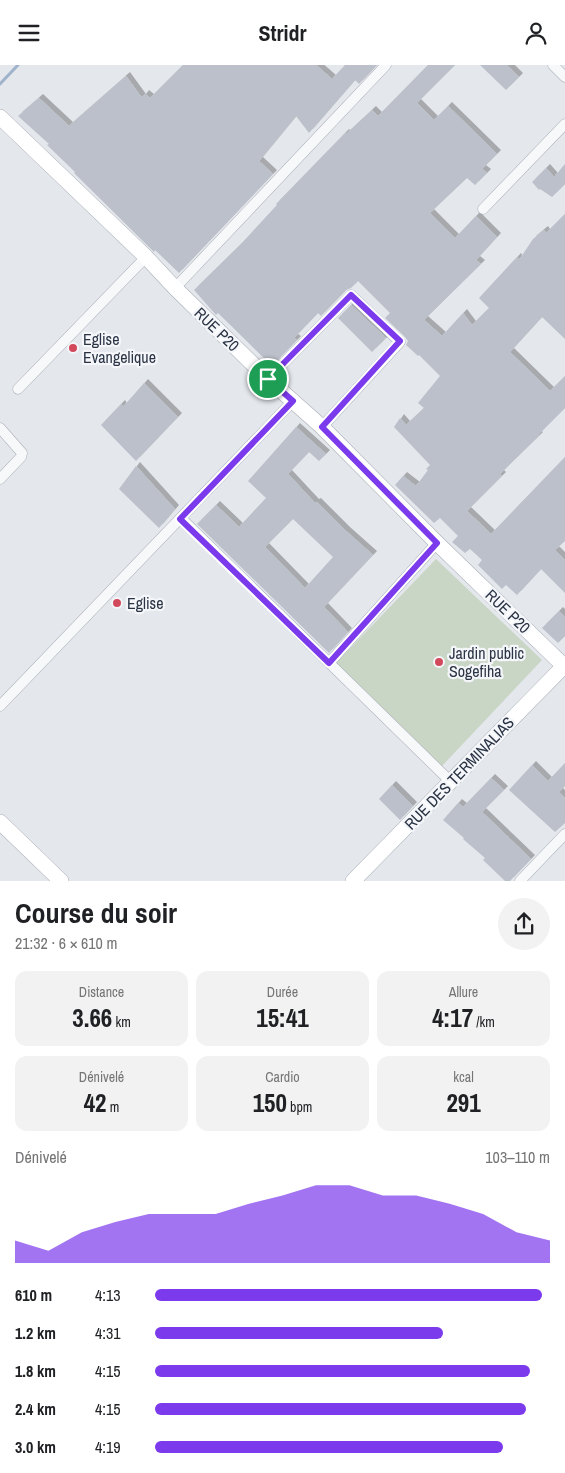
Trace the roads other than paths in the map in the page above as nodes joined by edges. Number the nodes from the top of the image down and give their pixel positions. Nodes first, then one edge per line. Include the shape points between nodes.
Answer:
1 (386, 65) edge
2 (553, 65) edge
3 (565, 77) edge
4 (0, 117) edge
5 (565, 124) edge
6 (483, 209) dead end
7 (146, 257) junction
8 (175, 288) junction
9 (268, 379) junction
10 (18, 389) dead end
11 (293, 401) junction
12 (322, 427) junction
13 (0, 428) edge
14 (0, 479) edge
15 (180, 519) junction
16 (437, 543) junction
17 (329, 663) junction
18 (565, 666) edge
19 (0, 706) edge
20 (451, 781) junction
21 (0, 822) edge
22 (565, 834) edge
23 (62, 881) edge
24 (353, 881) edge
25 (520, 881) edge

1 - 8 street
2 - 3 street
4 - 7 street, RUE P20
5 - 6 street
7 - 8 street, RUE P20
7 - 10 street
8 - 9 street, RUE P20
9 - 11 street, RUE P20
9 - 12 street via 351,295 400,341
11 - 12 street, RUE P20
11 - 15 street
12 - 16 street, RUE P20
13 - 14 street via 22,453
15 - 17 street
15 - 19 street
16 - 17 street
16 - 18 street, RUE P20
17 - 20 street
18 - 20 street, RUE DES TERMINALIAS
20 - 24 street, RUE DES TERMINALIAS
21 - 23 street
22 - 25 street

